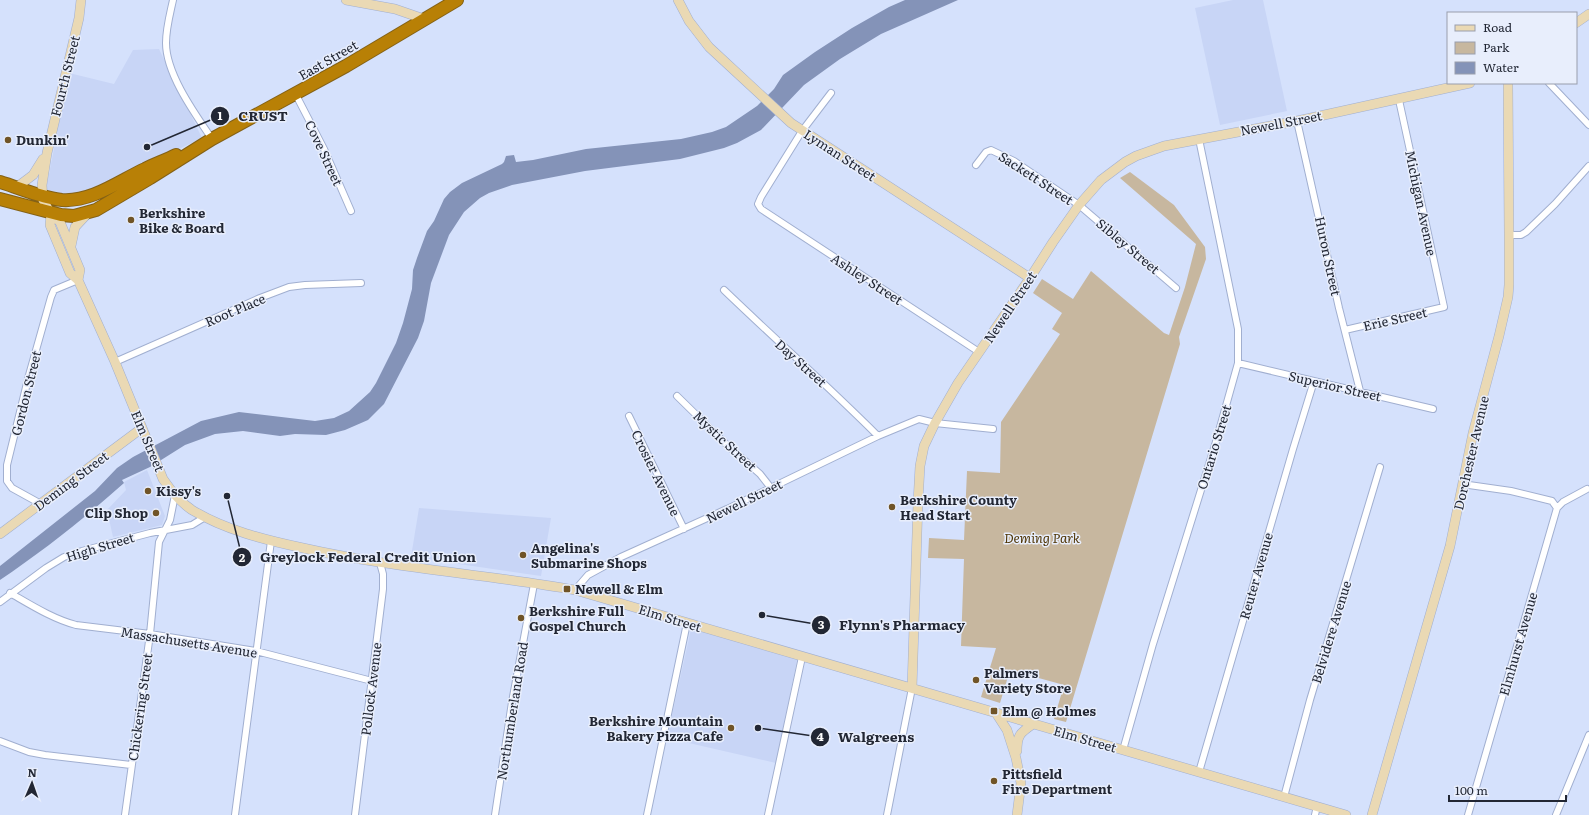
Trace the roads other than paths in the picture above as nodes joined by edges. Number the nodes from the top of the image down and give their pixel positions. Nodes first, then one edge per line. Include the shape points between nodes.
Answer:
1 (82, 0) edge
2 (173, 0) edge
3 (346, 0) edge
4 (457, 0) edge
5 (678, 0) edge
6 (1589, 14) edge
7 (424, 19) junction
8 (1577, 22) edge
9 (1466, 84) edge
10 (1508, 84) edge
11 (1551, 84) edge
12 (831, 93) dead end
13 (296, 95) junction
14 (1399, 100) junction
15 (1297, 121) junction
16 (1589, 126) edge
17 (802, 131) junction
18 (212, 139) junction
19 (1199, 139) junction
20 (47, 153) junction
21 (976, 165) dead end
22 (1589, 166) edge
23 (0, 182) edge
24 (17, 187) junction
25 (43, 196) junction
26 (0, 199) edge
27 (1079, 205) junction
28 (352, 211) dead end
29 (88, 212) junction
30 (51, 214) junction
31 (1509, 235) junction
32 (71, 249) junction
33 (1030, 278) junction
34 (78, 280) junction
35 (361, 283) dead end
36 (1176, 288) dead end
37 (724, 290) dead end
38 (1444, 307) joint
39 (1345, 330) junction
40 (979, 352) junction
41 (115, 362) junction
42 (1238, 363) junction
43 (1314, 381) junction
44 (1360, 391) junction
45 (677, 396) dead end
46 (1433, 409) dead end
47 (629, 416) dead end
48 (935, 423) junction
49 (142, 428) junction
50 (993, 429) dead end
51 (878, 436) junction
52 (1380, 467) dead end
53 (1462, 484) junction
54 (771, 488) junction
55 (1587, 490) dead end
56 (175, 495) junction
57 (41, 504) junction
58 (1558, 508) junction
59 (205, 517) junction
60 (164, 529) junction
61 (684, 529) junction
62 (0, 534) edge
63 (272, 541) junction
64 (380, 563) junction
65 (534, 584) junction
66 (575, 590) junction
67 (10, 593) junction
68 (0, 602) edge
69 (687, 623) junction
70 (150, 634) junction
71 (256, 651) junction
72 (802, 657) junction
73 (372, 681) junction
74 (912, 688) junction
75 (996, 713) junction
76 (1033, 724) junction
77 (1589, 735) edge
78 (0, 741) edge
79 (1123, 750) junction
80 (1016, 758) junction
81 (131, 765) junction
82 (1199, 772) junction
83 (1284, 797) junction
84 (1316, 810) edge
85 (125, 815) edge
86 (235, 815) edge
87 (355, 815) edge
88 (495, 815) edge
89 (647, 815) edge
90 (768, 815) edge
91 (887, 815) edge
92 (1017, 815) edge
93 (1346, 815) edge
94 (1372, 815) edge
95 (1468, 815) edge
96 (1556, 815) edge

1 - 20 street, Fourth Street
2 - 18 street via 167,26 168,62 193,111
3 - 7 street via 395,9
4 - 7 highway, East Street
5 - 17 street, Lyman Street via 706,44 760,96
6 - 8 street
7 - 13 highway, East Street
9 - 14 street, Newell Street
10 - 31 street, Dorchester Avenue
11 - 16 street
12 - 17 street
13 - 18 highway, East Street
13 - 28 street, Cove Street
14 - 15 street, Newell Street
14 - 38 street, Michigan Avenue
15 - 19 street, Newell Street
15 - 39 street, Huron Street
17 - 33 street, Lyman Street
17 - 40 street, Ashley Street via 758,203 761,209
18 - 25 highway, East Street via 94,194 67,200
18 - 29 highway, East Street via 150,178
19 - 27 street, Newell Street via 1150,150 1125,162 1101,180
19 - 42 street, Ontario Street via 1238,330
20 - 24 street, Fourth Street via 33,175
20 - 25 street, Fourth Street
21 - 27 street, Sackett Street via 986,152 996,151
22 - 31 street via 1526,232 1521,235
23 - 24 highway, East Street
24 - 25 highway, East Street
25 - 30 street, Fourth Street
26 - 30 highway, East Street
27 - 33 street, Newell Street
27 - 36 street, Sibley Street
29 - 30 highway, East Street via 74,216
29 - 32 street via 74,227
30 - 32 street, Elm Street via 60,222
30 - 34 street, Elm Street via 52,230 70,273
31 - 53 street, Dorchester Avenue via 1508,296
32 - 34 street, Elm Street via 80,270
33 - 40 street, Newell Street
34 - 41 street, Elm Street
34 - 57 street, Gordon Street via 54,290 51,297 7,465 7,481 12,488
35 - 41 street, Root Place via 305,284 289,288 260,298
37 - 51 street, Day Street
38 - 39 street, Erie Street
39 - 44 street, Huron Street
40 - 48 street, Newell Street
41 - 49 street, Elm Street
42 - 43 street, Superior Street
42 - 79 street, Ontario Street
43 - 44 street, Superior Street
43 - 82 street, Reuter Avenue
44 - 46 street, Superior Street
45 - 54 street, Mystic Street via 760,474
47 - 61 street, Crosier Avenue
48 - 50 street
48 - 51 street, Newell Street via 919,419
48 - 74 street via 924,446 920,466
49 - 56 street, Elm Street via 159,470
49 - 57 street, Deming Street
51 - 54 street, Newell Street
52 - 83 street, Belvidere Avenue via 1310,700
53 - 58 street via 1552,500
53 - 94 street, Dorchester Avenue via 1446,561
54 - 61 street, Newell Street
55 - 58 street
56 - 59 street, Elm Street
56 - 60 street via 171,518
57 - 62 street, Deming Street
58 - 95 street, Elmhurst Avenue
59 - 60 street, High Street via 192,525
59 - 63 street, Elm Street
60 - 67 street, High Street via 64,557
60 - 70 street, Chickering Street via 159,542
61 - 66 street, Newell Street via 588,575
63 - 64 street, Elm Street
63 - 71 street
64 - 65 street, Elm Street
64 - 73 street, Pollock Avenue via 383,589
65 - 66 street, Elm Street
65 - 88 street, Northumberland Road via 512,702
66 - 69 street, Elm Street
67 - 68 street, High Street
67 - 70 street, Massachusetts Avenue via 67,622
69 - 72 street, Elm Street
69 - 89 street
70 - 71 street, Massachusetts Avenue
70 - 81 street, Chickering Street
71 - 73 street, Massachusetts Avenue
71 - 86 street
72 - 74 street, Elm Street
72 - 90 street
73 - 87 street, Pollock Avenue
74 - 75 street, Elm Street
74 - 91 street
75 - 76 street, Elm Street
75 - 80 street via 1007,730
76 - 79 street, Elm Street
76 - 80 street via 1017,739
77 - 96 street
78 - 81 street via 45,755
79 - 82 street, Elm Street
80 - 92 street via 1021,783
81 - 85 street, Chickering Street
82 - 83 street, Elm Street
83 - 84 street, Elm Street
84 - 93 street, Elm Street

